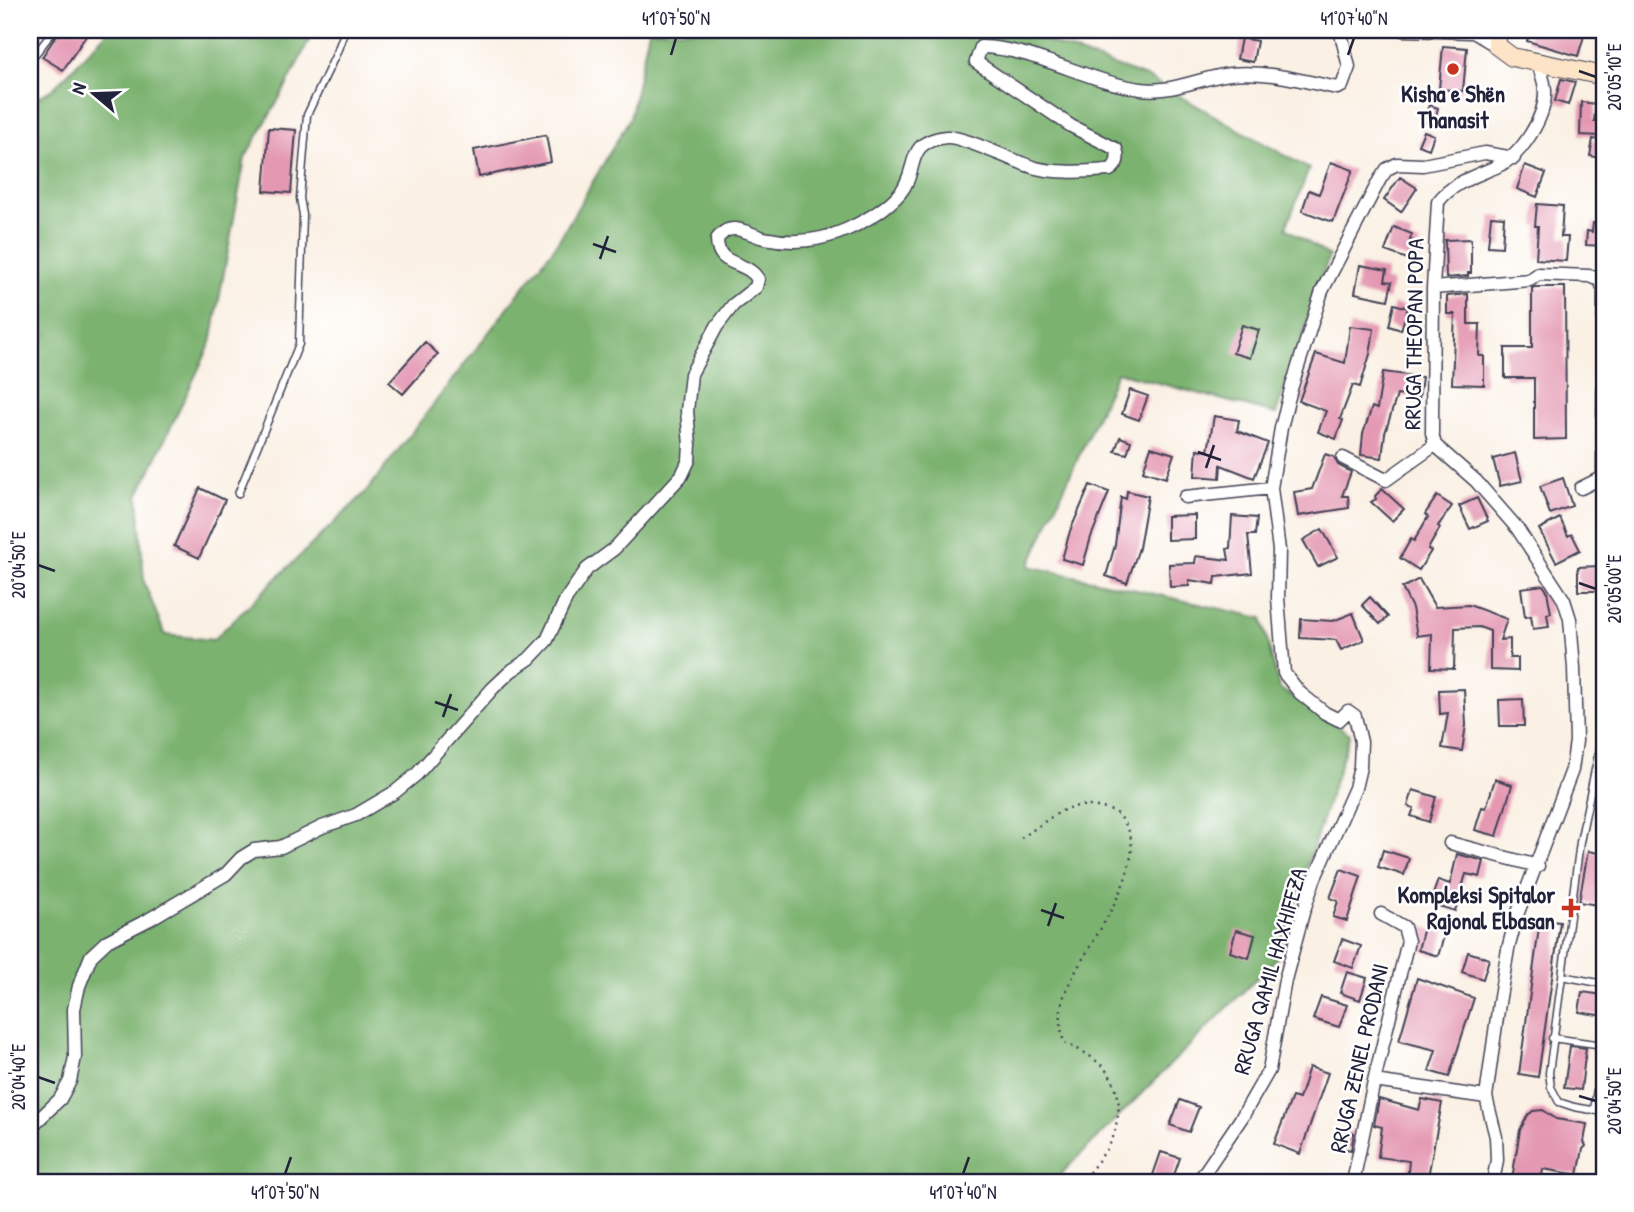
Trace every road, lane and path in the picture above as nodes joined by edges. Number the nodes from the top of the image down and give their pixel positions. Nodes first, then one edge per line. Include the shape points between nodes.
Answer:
1 (54, 30) edge
2 (345, 30) edge
3 (1340, 30) edge
4 (1403, 30) edge
5 (1471, 31) edge
6 (1497, 38) edge
7 (30, 61) edge
8 (1538, 64) junction
9 (1604, 76) edge
10 (1514, 158) junction
11 (1433, 288) junction
12 (1604, 291) edge
13 (1435, 444) junction
14 (1343, 458) dead end
15 (1271, 488) junction
16 (1581, 488) dead end
17 (239, 494) dead end
18 (1185, 497) dead end
19 (1604, 726) edge
20 (1021, 838) dead end
21 (1450, 843) dead end
22 (1538, 866) junction
23 (1381, 914) dead end
24 (1562, 976) junction
25 (1604, 984) edge
26 (1552, 1038) junction
27 (1374, 1081) junction
28 (1486, 1097) junction
29 (1594, 1110) junction
30 (1604, 1112) edge
31 (30, 1128) edge
32 (1082, 1182) edge
33 (1198, 1182) edge
34 (1353, 1182) edge
35 (1493, 1182) edge

1 - 7 lane
2 - 17 lane via 307,116 300,198 299,344
3 - 31 street via 1349,67 1337,88 1270,74 1231,74 1169,90 1139,89 1004,48 981,47 976,62 1071,126 1116,149 1115,167 1063,172 1036,168 951,136 921,145 899,194 850,228 791,242 736,228 724,230 717,239 717,250 753,271 758,279 756,287 733,305 717,326 691,374 689,460 677,482 614,549 587,569 566,599 548,640 493,688 417,774 395,792 356,815 281,847 254,850 226,874 107,941 92,956 79,986 70,1081 60,1099
4 - 5 street
5 - 6 street
6 - 8 main road via 1512,57
8 - 9 main road
8 - 10 street via 1546,90 1543,114
10 - 11 street, RRUGA THEOPAN POPA via 1445,192 1438,202
10 - 15 street, RRUGA QAMIL HAXHIFEZA via 1485,153 1387,169 1322,292 1291,389
11 - 12 street via 1530,280 1538,274 1589,276 1600,280
11 - 13 street, RRUGA THEOPAN POPA
12 - 16 street via 1603,477
13 - 14 street via 1386,480
13 - 22 street, RRUGA THEOPAN POPA via 1517,528 1569,609 1576,751
15 - 18 street
15 - 33 street, RRUGA QAMIL HAXHIFEZA via 1278,526 1284,673 1325,713 1339,720 1348,711 1355,716 1360,767 1303,913 1269,1070
19 - 24 lane via 1580,842
20 - 32 path via 1065,808 1092,804 1118,813 1128,828 1132,849 1117,899 1063,998 1060,1027 1064,1043 1081,1049 1106,1068 1119,1103 1111,1141
21 - 22 street
22 - 28 street, RRUGA THEOPAN POPA via 1508,949
23 - 27 street, RRUGA ZENEL PRODANI via 1404,927 1408,941
24 - 25 lane
24 - 26 lane
26 - 29 lane via 1549,1073 1556,1098
26 - 29 lane via 1603,1045
27 - 28 street
27 - 34 street, RRUGA ZENEL PRODANI
28 - 35 street, RRUGA THEOPAN POPA via 1496,1137
29 - 30 lane

